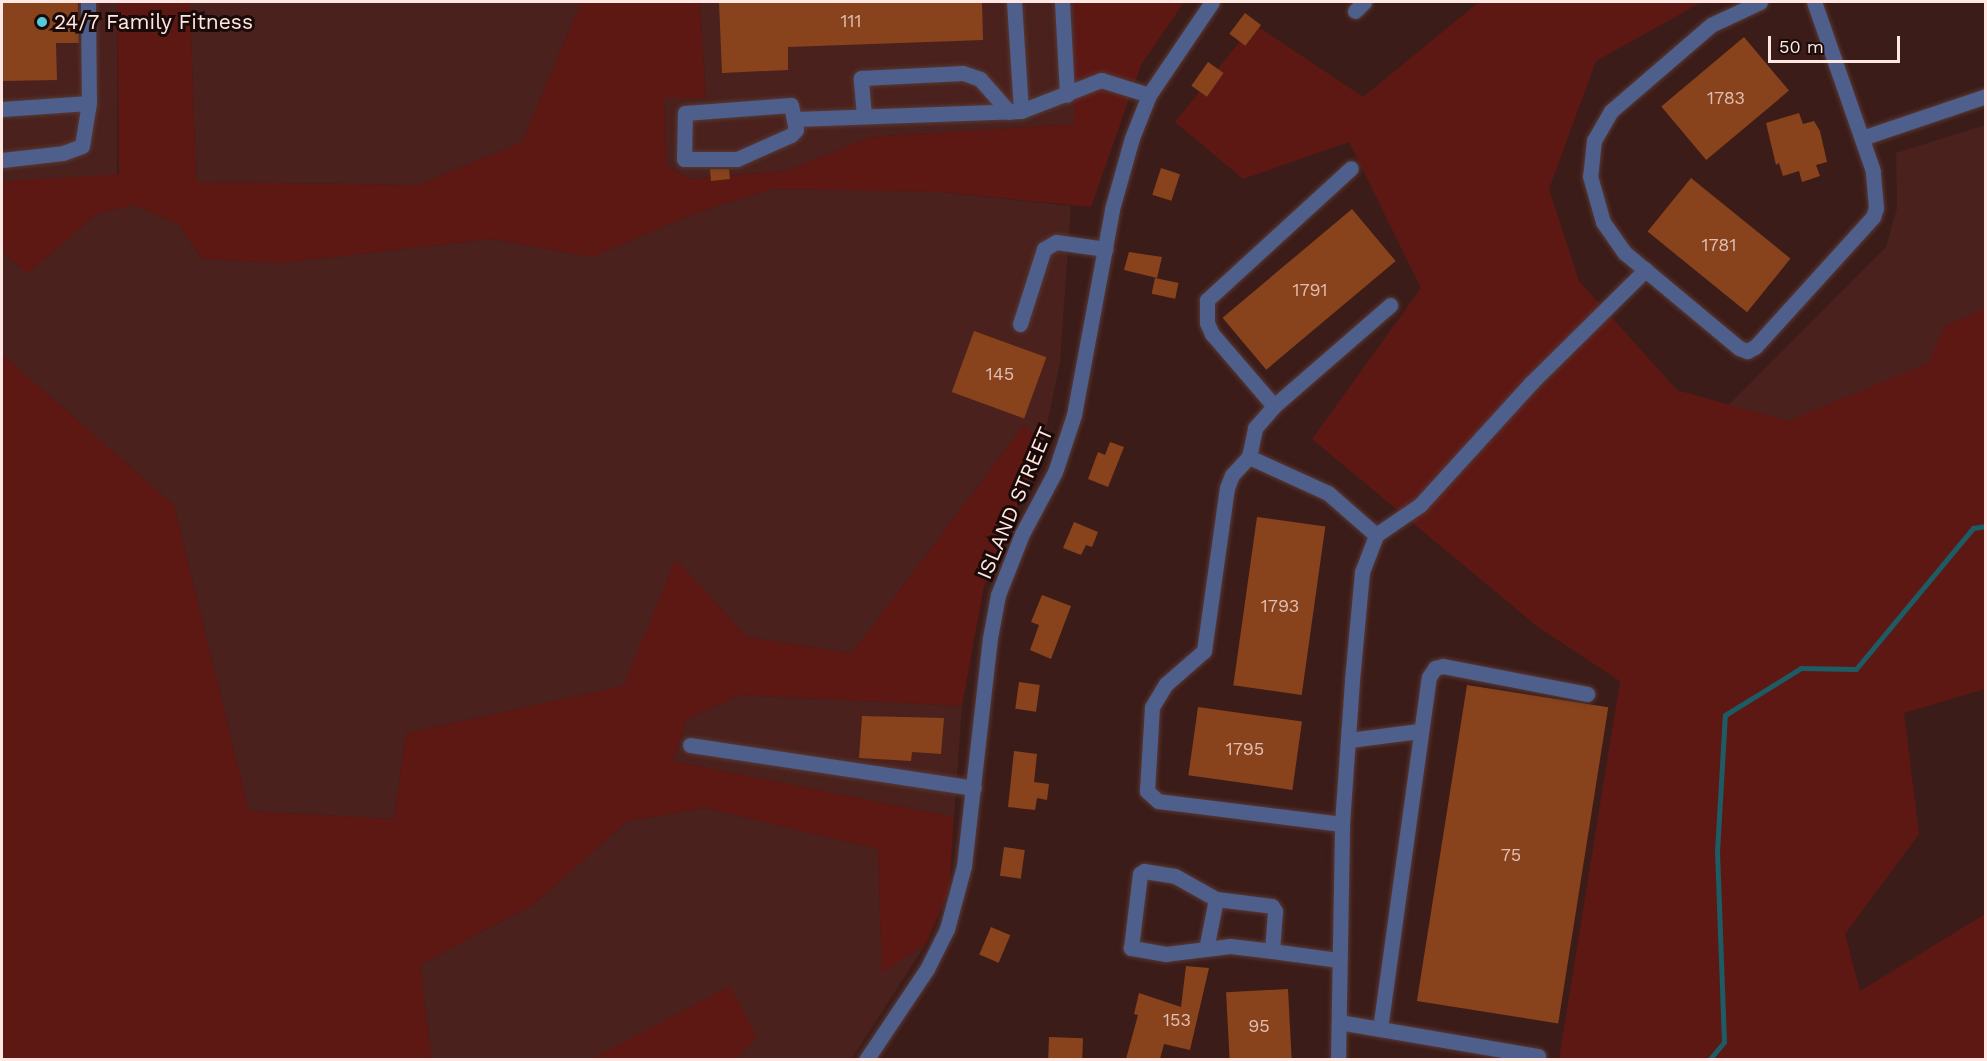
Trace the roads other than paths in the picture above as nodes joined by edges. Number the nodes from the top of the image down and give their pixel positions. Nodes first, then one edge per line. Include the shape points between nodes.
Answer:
1 (88, 2) edge
2 (1014, 2) edge
3 (1062, 2) edge
4 (1212, 2) edge
5 (1760, 2) edge
6 (1815, 2) edge
7 (1066, 95) junction
8 (1149, 95) junction
9 (1986, 96) edge
10 (89, 103) junction
11 (2, 109) edge
12 (1015, 111) junction
13 (864, 116) junction
14 (795, 119) junction
15 (1862, 138) junction
16 (2, 159) edge
17 (1351, 168) dead end
18 (1106, 249) junction
19 (1644, 270) junction
20 (1390, 304) dead end
21 (1020, 324) dead end
22 (1274, 406) junction
23 (1249, 457) junction
24 (1376, 535) junction
25 (1587, 694) dead end
26 (1419, 731) junction
27 (1349, 740) junction
28 (690, 745) dead end
29 (974, 788) junction
30 (1342, 824) junction
31 (1216, 899) junction
32 (1206, 949) junction
33 (1272, 951) junction
34 (1339, 960) junction
35 (1339, 1022) junction
36 (1380, 1029) junction
37 (1538, 1056) dead end
38 (866, 1059) edge
39 (1338, 1059) edge

1 - 10 street
2 - 12 street
3 - 7 street
4 - 8 street, ISLAND STREET
5 - 19 street via 1711,26 1611,111 1594,140 1590,176 1597,207 1613,238
6 - 15 street
7 - 8 street via 1109,80
7 - 12 street
8 - 18 street, ISLAND STREET via 1112,209
9 - 15 street
10 - 11 street
10 - 16 street via 86,138 78,149
12 - 13 street
12 - 13 street via 975,76 963,73 861,78
13 - 14 street
14 - 14 street via 791,105 685,113 684,159 742,157 794,134
15 - 19 street via 1876,183 1873,217 1755,347 1739,348
17 - 22 street via 1208,300 1207,323 1212,334
18 - 21 street via 1056,242 1044,249
18 - 29 street, ISLAND STREET via 1074,415 1055,472 1022,534 998,595 980,712
19 - 24 street via 1532,382 1420,505
20 - 22 street
22 - 23 street via 1255,428
23 - 24 street via 1328,493
23 - 30 street via 1227,488 1204,651 1166,684 1152,706 1147,791 1158,801
24 - 27 street via 1362,572
25 - 26 street via 1443,666 1435,668 1429,677
26 - 27 street
26 - 36 street
27 - 30 street
28 - 29 street
29 - 38 street, ISLAND STREET via 964,866 947,929 927,969
30 - 34 street
31 - 32 street
31 - 32 street via 1175,876 1144,871 1140,874 1131,948 1166,954
31 - 33 street via 1274,908
32 - 33 street via 1230,946
33 - 34 street
34 - 35 street
35 - 36 street
35 - 39 street
36 - 37 street

